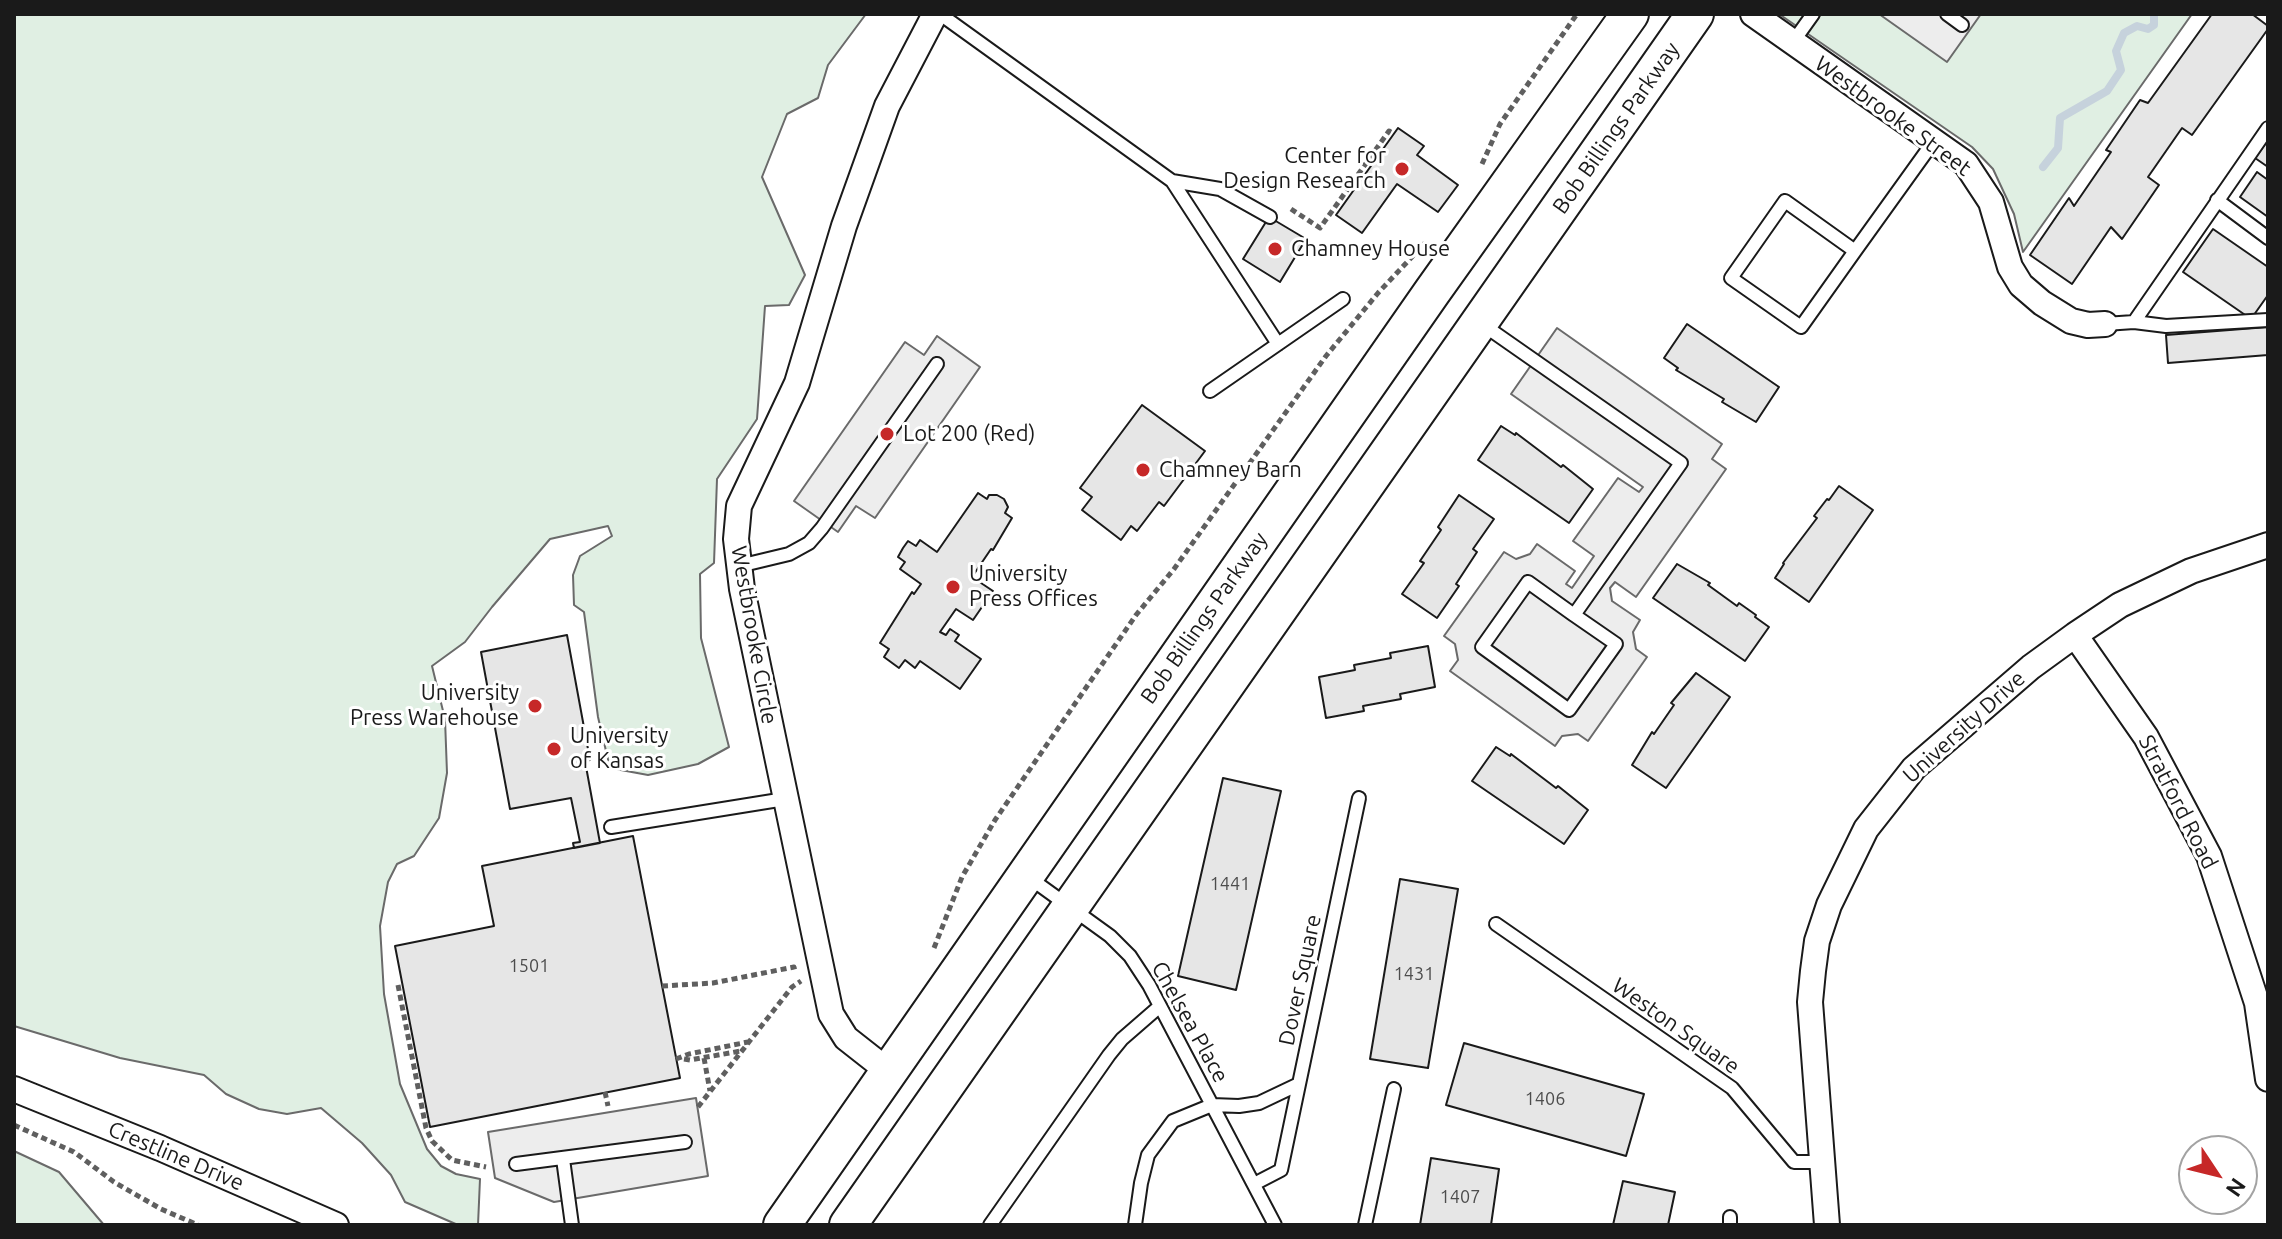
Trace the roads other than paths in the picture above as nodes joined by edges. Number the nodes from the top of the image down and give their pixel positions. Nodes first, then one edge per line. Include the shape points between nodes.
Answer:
1 (937, 14) edge
2 (1630, 14) edge
3 (1695, 14) edge
4 (1753, 14) edge
5 (1813, 14) edge
6 (1947, 14) edge
7 (1962, 25) dead end
8 (1793, 42) junction
9 (2268, 128) edge
10 (1934, 141) junction
11 (1172, 181) junction
12 (2217, 200) junction
13 (1270, 217) dead end
14 (2268, 238) edge
15 (1855, 251) junction
16 (1343, 299) dead end
17 (2268, 320) edge
18 (1480, 322) junction
19 (2134, 322) junction
20 (2105, 324) joint
21 (1278, 344) junction
22 (937, 364) dead end
23 (1210, 391) dead end
24 (2268, 545) edge
25 (739, 566) junction
26 (1574, 615) junction
27 (2075, 635) junction
28 (1359, 798) dead end
29 (785, 799) junction
30 (611, 827) dead end
31 (1025, 875) junction
32 (1069, 907) junction
33 (1496, 924) dead end
34 (1160, 1006) junction
35 (888, 1071) junction
36 (2268, 1079) edge
37 (1299, 1084) junction
38 (14, 1089) edge
39 (1394, 1089) dead end
40 (1212, 1105) junction
41 (685, 1142) dead end
42 (563, 1159) junction
43 (1822, 1162) junction
44 (516, 1164) dead end
45 (1254, 1184) junction
46 (336, 1225) edge
47 (572, 1225) edge
48 (782, 1225) edge
49 (848, 1225) edge
50 (990, 1225) edge
51 (1135, 1225) edge
52 (1275, 1225) edge
53 (1365, 1225) edge
54 (1827, 1225) edge

1 - 11 lane
1 - 25 street, Westbrooke Circle via 887,106 797,383 739,506
2 - 31 main road, Bob Billings Parkway
3 - 18 main road, Bob Billings Parkway
4 - 8 street, Westbrooke Street
5 - 8 lane
6 - 7 lane
8 - 10 street, Westbrooke Street
9 - 12 lane
10 - 15 lane
10 - 20 street, Westbrooke Street via 1978,179 2021,285 2071,321
11 - 13 lane via 1220,189
11 - 21 lane
12 - 14 lane
12 - 19 lane
15 - 15 lane via 1801,327 1731,278 1785,201
16 - 21 lane
17 - 19 lane via 2166,326
18 - 26 lane via 1681,463
18 - 32 main road, Bob Billings Parkway
19 - 20 lane
21 - 23 lane
22 - 25 lane via 809,543 789,554
24 - 27 street, University Drive via 2191,571 2120,605
25 - 29 street, Westbrooke Circle
26 - 26 lane via 1528,582 1482,647 1569,710 1616,644
27 - 36 street, Stratford Road via 2146,737 2209,856 2257,1003
27 - 43 street, University Drive via 1914,768 1866,829 1846,866 1817,941 1810,1002
28 - 37 lane, Dover Square
29 - 30 lane
29 - 35 street, Westbrooke Circle via 831,1014 846,1038
31 - 32 lane, Chelsea Place
31 - 35 main road, Bob Billings Parkway
32 - 34 lane, Chelsea Place via 1130,956
32 - 49 main road, Bob Billings Parkway
33 - 43 lane, Weston Square via 1732,1088 1794,1162
34 - 40 lane, Chelsea Place
34 - 50 lane via 1109,1055
35 - 48 main road, Bob Billings Parkway
37 - 40 lane via 1259,1103
37 - 45 lane, Dover Square via 1281,1170
38 - 46 street, Crestline Drive
39 - 53 lane
40 - 45 lane, Chelsea Place
40 - 51 lane via 1173,1121 1148,1155
41 - 42 lane
42 - 44 lane
42 - 47 lane
43 - 54 street, University Drive
45 - 52 lane, Chelsea Place

